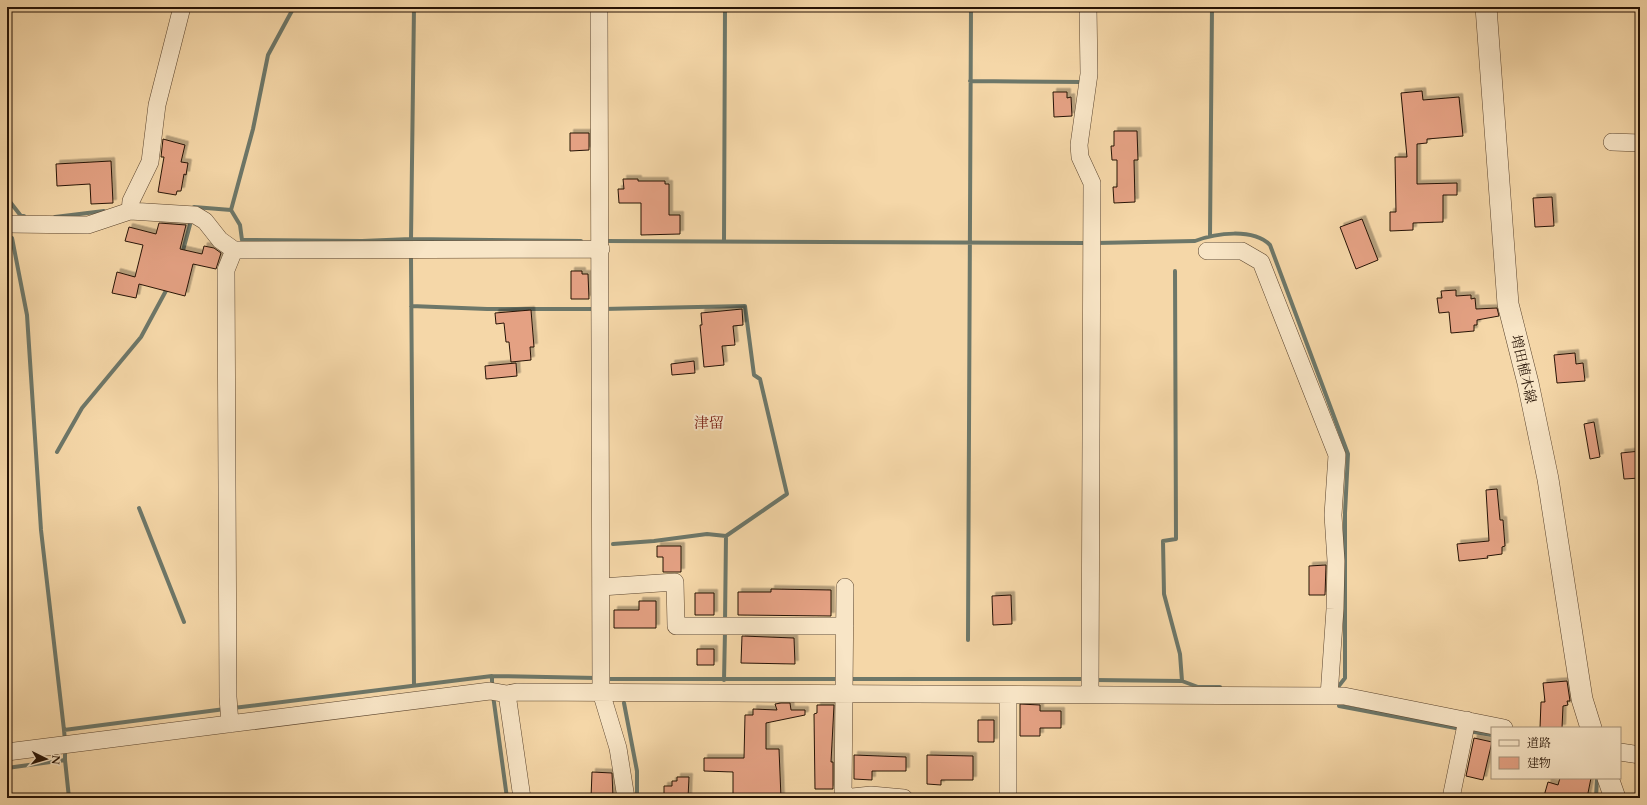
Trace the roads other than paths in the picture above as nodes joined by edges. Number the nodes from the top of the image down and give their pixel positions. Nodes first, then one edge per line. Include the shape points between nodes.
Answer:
1 (182, 7) edge
2 (598, 7) edge
3 (1088, 7) edge
4 (1486, 7) edge
5 (1612, 142) dead end
6 (1640, 143) edge
7 (131, 206) junction
8 (7, 224) edge
9 (601, 243) junction
10 (234, 250) junction
11 (1212, 251) dead end
12 (845, 587) dead end
13 (601, 588) junction
14 (845, 626) junction
15 (845, 684) junction
16 (601, 685) junction
17 (498, 692) junction
18 (1334, 692) junction
19 (1008, 694) junction
20 (1090, 694) junction
21 (230, 724) junction
22 (1466, 727) junction
23 (1591, 727) edge
24 (1491, 728) edge
25 (7, 752) edge
26 (1621, 752) edge
27 (1640, 756) edge
28 (1608, 779) edge
29 (522, 798) edge
30 (626, 798) edge
31 (843, 798) edge
32 (904, 798) edge
33 (1008, 798) edge
34 (1451, 798) edge
35 (1615, 798) edge

1 - 7 street via 157,105 150,162
2 - 9 street
3 - 20 street via 1088,74 1079,145 1080,157 1092,183
4 - 23 street, 増田植木線 via 1508,304 1548,479 1582,698
5 - 6 street
7 - 8 street via 88,225
7 - 10 street via 195,216 205,221 220,240
9 - 10 street
9 - 13 street
10 - 21 street via 226,270
11 - 18 street via 1242,251 1261,262 1338,455 1333,515 1336,568
12 - 14 street
13 - 14 street via 675,582 676,626
13 - 16 street
14 - 15 street
15 - 16 street
15 - 19 street
15 - 31 street
16 - 17 street
16 - 30 street via 618,748
17 - 21 street
17 - 29 street
18 - 20 street
18 - 22 street
19 - 20 street
19 - 33 street
21 - 25 street
22 - 24 street
22 - 34 street
26 - 27 street
28 - 35 street
31 - 32 street via 871,795

